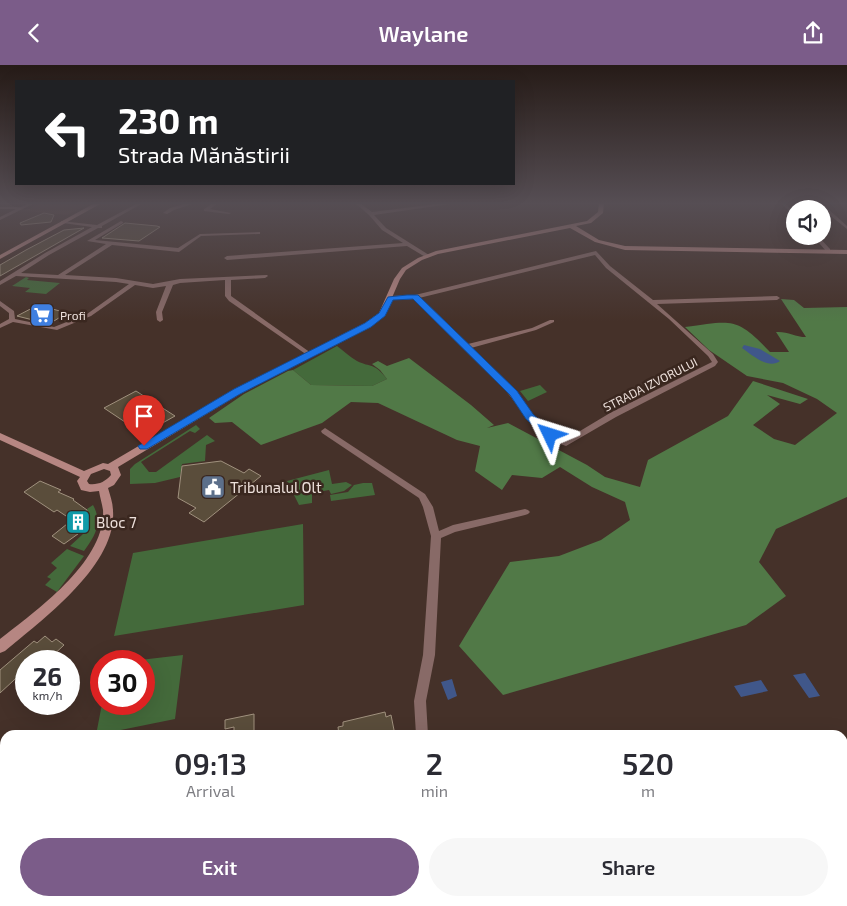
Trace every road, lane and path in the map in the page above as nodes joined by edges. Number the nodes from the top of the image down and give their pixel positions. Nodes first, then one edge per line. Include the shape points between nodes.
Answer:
1 (27, 242) edge
2 (72, 242) edge
3 (96, 242) edge
4 (190, 242) edge
5 (405, 242) edge
6 (493, 242) edge
7 (602, 242) edge
8 (408, 244) junction
9 (605, 244) junction
10 (110, 245) junction
11 (823, 245) edge
12 (828, 251) junction
13 (847, 251) edge
14 (596, 253) junction
15 (427, 256) junction
16 (0, 257) edge
17 (227, 258) dead end
18 (15, 274) junction
19 (265, 276) dead end
20 (58, 277) junction
21 (228, 278) junction
22 (0, 283) edge
23 (134, 283) junction
24 (170, 284) junction
25 (415, 297) junction
26 (390, 298) junction
27 (777, 298) dead end
28 (652, 302) junction
29 (0, 303) edge
30 (12, 320) junction
31 (160, 320) dead end
32 (552, 321) dead end
33 (0, 326) edge
34 (466, 347) junction
35 (309, 354) junction
36 (325, 431) dead end
37 (0, 436) edge
38 (111, 467) junction
39 (85, 475) junction
40 (102, 487) junction
41 (525, 512) dead end
42 (436, 536) junction
43 (0, 647) edge
44 (422, 730) edge

1 - 16 street
2 - 18 street
3 - 10 street
4 - 10 street via 179,251
5 - 8 street
6 - 15 street
7 - 9 street
8 - 15 street
8 - 17 street
9 - 12 street via 625,248
9 - 14 street
10 - 20 street
11 - 12 street
12 - 13 street
14 - 25 street
14 - 28 street, STRADA IZVORULUI via 608,267
15 - 26 street via 404,269
18 - 20 street
18 - 22 street
19 - 21 street
20 - 23 street
21 - 24 street
21 - 35 street via 231,300
23 - 24 street
23 - 30 street via 90,315 55,329
24 - 31 street via 159,311
25 - 26 street
25 - 34 street, STRADA IZVORULUI
26 - 35 street via 382,314 368,325
27 - 28 street
28 - 34 street, STRADA IZVORULUI via 715,362 612,415 566,443 537,425 513,393
29 - 30 street via 12,312
30 - 33 street
32 - 34 street
35 - 38 street via 210,407
36 - 42 street via 422,496
37 - 39 street
38 - 39 street via 98,467
38 - 40 street via 116,475
39 - 40 street via 82,481 85,487
40 - 43 street via 109,519 99,549 61,595
41 - 42 street
42 - 44 street via 429,655 420,701

